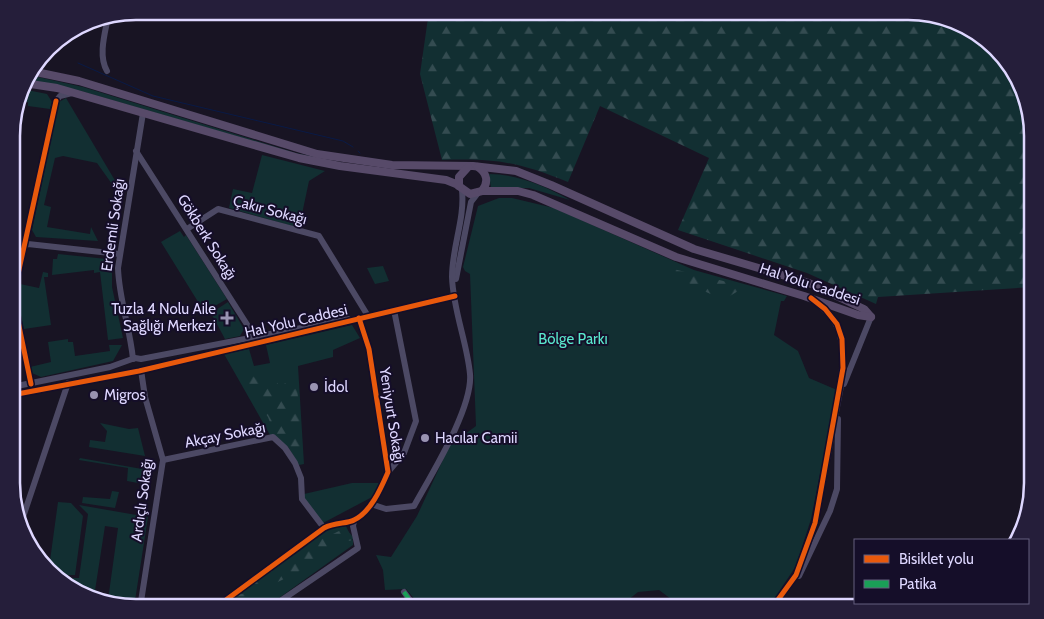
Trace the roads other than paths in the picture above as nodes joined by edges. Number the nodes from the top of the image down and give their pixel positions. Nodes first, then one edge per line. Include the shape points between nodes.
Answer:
1 (107, 24) edge
2 (107, 71) dead end
3 (39, 73) edge
4 (33, 84) edge
5 (47, 86) junction
6 (72, 93) junction
7 (56, 101) junction
8 (143, 114) junction
9 (136, 151) junction
10 (468, 166) junction
11 (478, 167) junction
12 (461, 188) junction
13 (480, 192) junction
14 (187, 229) junction
15 (20, 248) edge
16 (23, 248) junction
17 (119, 254) junction
18 (20, 263) edge
19 (455, 296) junction
20 (811, 298) junction
21 (394, 310) junction
22 (368, 316) junction
23 (871, 317) junction
24 (359, 318) junction
25 (20, 331) edge
26 (255, 337) junction
27 (136, 359) junction
28 (138, 370) junction
29 (68, 383) junction
30 (31, 384) junction
31 (20, 386) edge
32 (20, 393) edge
33 (163, 460) junction
34 (388, 472) junction
35 (371, 504) junction
36 (24, 514) edge
37 (354, 520) junction
38 (324, 528) junction
39 (404, 592) dead end
40 (141, 599) edge
41 (227, 599) edge
42 (283, 599) edge
43 (409, 599) edge
44 (779, 599) edge
45 (783, 599) edge

1 - 2 street via 103,64
3 - 10 main road via 318,154 392,165
4 - 5 main road
5 - 6 main road
5 - 7 street
6 - 7 street via 60,96
6 - 8 main road
7 - 16 street
8 - 9 street, Erdemli Sokağı
8 - 12 main road via 299,158 434,178
9 - 14 street, Gökberk Sokağı
9 - 17 street, Erdemli Sokağı
10 - 11 main road
10 - 12 main road via 459,177
11 - 13 main road via 487,178
11 - 23 main road, Hal Yolu Caddesi via 505,169 530,176 694,249 831,292 864,309
12 - 13 main road via 470,194
12 - 19 street via 463,206 452,266
13 - 19 street via 471,202
13 - 20 main road, Hal Yolu Caddesi via 504,190 533,195 676,257
14 - 22 street, Çakır Sokağı via 218,209 319,236
14 - 26 street, Gökberk Sokağı
15 - 16 street
16 - 17 street via 28,244
16 - 18 street
17 - 27 street, Erdemli Sokağı via 118,287
19 - 21 street, Hal Yolu Caddesi
19 - 35 street via 470,374 470,392 464,412 414,506 386,509
20 - 23 main road, Hal Yolu Caddesi
20 - 44 street via 837,324 842,339 843,368 815,523 796,575
21 - 22 street, Hal Yolu Caddesi
21 - 34 street via 416,421 404,453
22 - 24 street, Hal Yolu Caddesi
23 - 45 street via 841,395 836,489 830,511 804,569
24 - 26 street, Hal Yolu Caddesi
24 - 28 street, Hal Yolu Caddesi
24 - 34 street, Yeniyurt Sokağı via 369,349
25 - 30 street
26 - 27 street, Hal Yolu Caddesi
27 - 28 street via 144,365
27 - 28 street via 130,366
27 - 30 street, Hal Yolu Caddesi
28 - 29 street, Hal Yolu Caddesi
28 - 33 street, Ardıçlı Sokağı
29 - 32 street, Hal Yolu Caddesi
29 - 36 street
30 - 31 street, Hal Yolu Caddesi
33 - 38 street, Akçay Sokağı via 273,437 295,463 301,478 302,499
33 - 40 street, Ardıçlı Sokağı
34 - 35 street, Yeniyurt Sokağı
35 - 37 street, Yeniyurt Sokağı
37 - 38 street
37 - 42 street via 358,548
38 - 41 street
39 - 43 street

